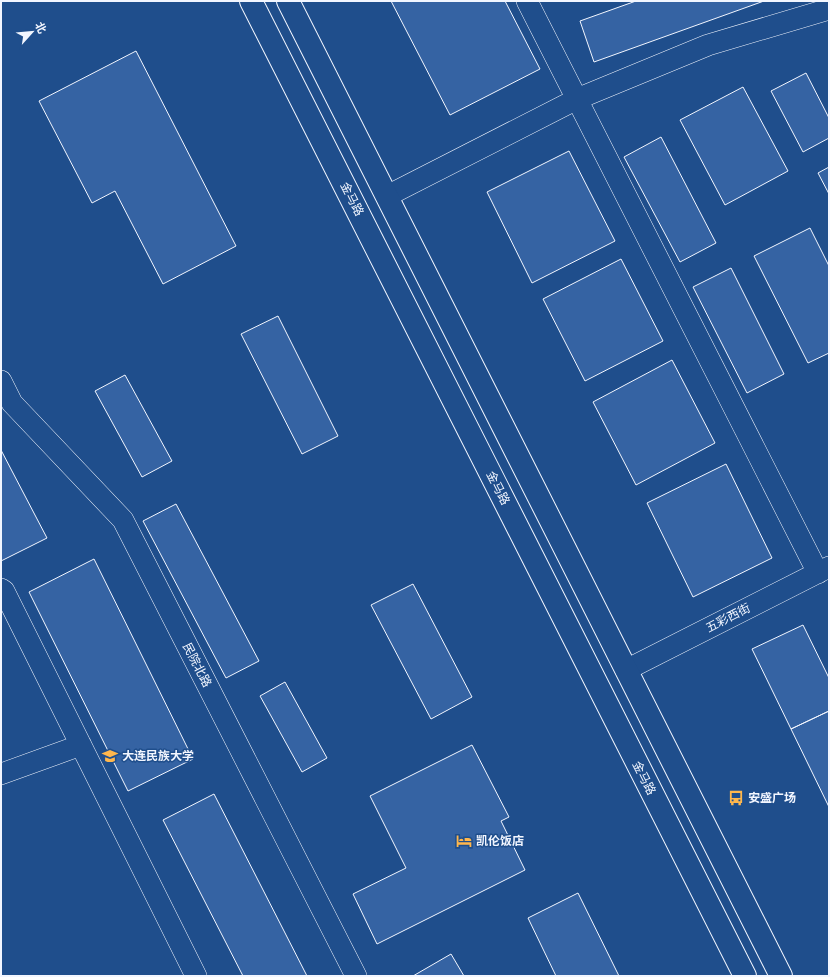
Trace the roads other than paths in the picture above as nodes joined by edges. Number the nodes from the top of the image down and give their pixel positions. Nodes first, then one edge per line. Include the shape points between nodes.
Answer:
1 (245, 1) edge
2 (251, 1) edge
3 (527, 1) edge
4 (289, 2) edge
5 (829, 9) edge
6 (262, 22) junction
7 (577, 99) junction
8 (387, 196) junction
9 (1, 381) edge
10 (824, 570) edge
11 (1, 589) edge
12 (626, 670) junction
13 (81, 745) junction
14 (1, 774) edge
15 (196, 976) edge
16 (356, 976) edge
17 (745, 976) edge
18 (781, 976) edge

1 - 6 main road
2 - 6 main road, 金马路
3 - 7 street
4 - 8 main road
5 - 7 street via 708,45
6 - 17 main road, 金马路
7 - 8 street
7 - 10 street
8 - 12 main road
9 - 16 street, 民院北路 via 12,403 123,520
10 - 12 street, 五彩西街
11 - 13 street
12 - 18 main road
13 - 14 street
13 - 15 street

